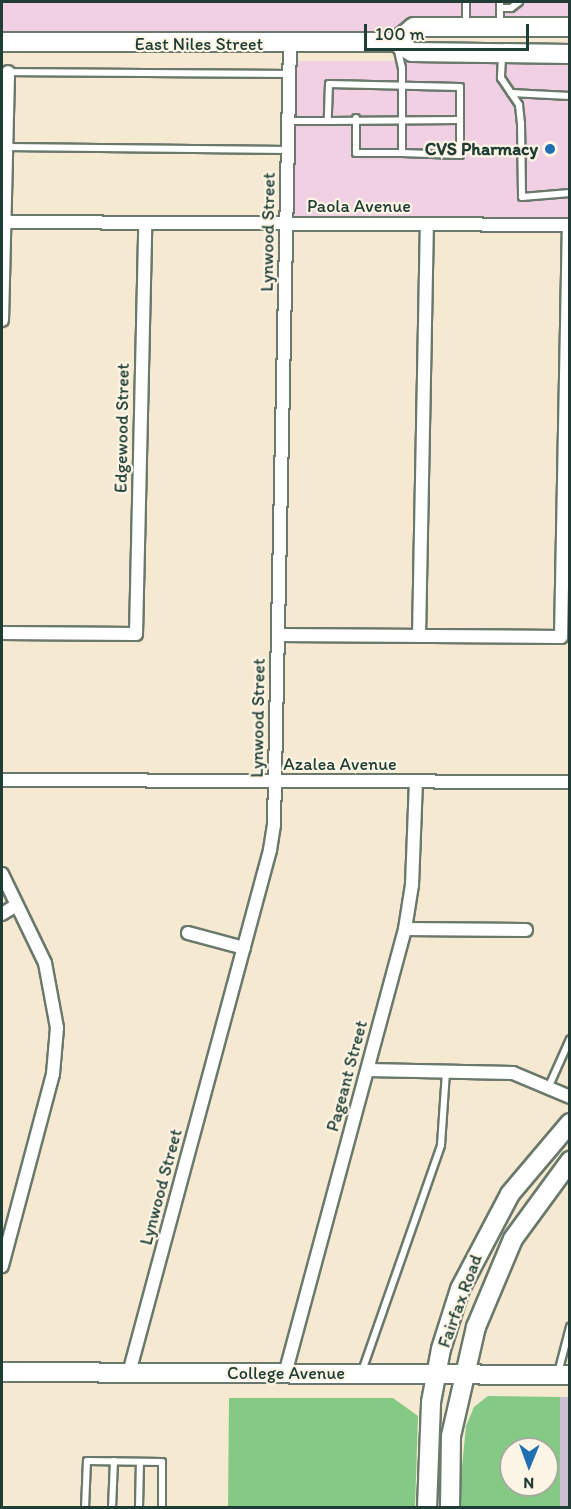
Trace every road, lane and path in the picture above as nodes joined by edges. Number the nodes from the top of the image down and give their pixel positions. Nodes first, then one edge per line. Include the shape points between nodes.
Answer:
1 (466, 2) edge
2 (519, 2) edge
3 (500, 5) edge
4 (466, 27) junction
5 (500, 27) junction
6 (570, 27) edge
7 (570, 41) edge
8 (2, 42) edge
9 (396, 42) junction
10 (290, 44) junction
11 (494, 54) junction
12 (570, 54) edge
13 (5, 72) edge
14 (290, 74) junction
15 (402, 85) junction
16 (511, 93) junction
17 (570, 96) edge
18 (356, 118) junction
19 (402, 118) junction
20 (460, 120) junction
21 (289, 121) junction
22 (328, 121) junction
23 (6, 147) junction
24 (288, 150) junction
25 (402, 153) junction
26 (570, 193) edge
27 (3, 222) junction
28 (145, 223) junction
29 (286, 224) junction
30 (428, 224) junction
31 (569, 225) edge
32 (2, 320) edge
33 (2, 633) edge
34 (278, 635) junction
35 (419, 636) junction
36 (2, 780) edge
37 (275, 782) junction
38 (416, 782) junction
39 (570, 782) edge
40 (2, 874) edge
41 (15, 906) junction
42 (2, 914) edge
43 (405, 929) junction
44 (526, 930) dead end
45 (188, 933) dead end
46 (244, 948) junction
47 (570, 1039) edge
48 (368, 1070) junction
49 (446, 1070) junction
50 (549, 1086) junction
51 (570, 1097) edge
52 (570, 1123) edge
53 (570, 1161) edge
54 (2, 1266) edge
55 (570, 1327) edge
56 (2, 1372) edge
57 (129, 1373) junction
58 (361, 1373) junction
59 (436, 1373) junction
60 (285, 1374) junction
61 (464, 1374) junction
62 (564, 1375) edge
63 (114, 1461) junction
64 (140, 1462) junction
65 (85, 1508) edge
66 (112, 1508) edge
67 (139, 1508) edge
68 (162, 1508) edge
69 (427, 1508) edge
70 (450, 1508) edge

1 - 4 lane
2 - 3 lane via 511,8
3 - 5 lane
4 - 5 main road
4 - 9 main road via 414,27
5 - 6 main road
7 - 11 main road via 499,45
8 - 10 main road, East Niles Street
9 - 10 main road, East Niles Street
9 - 11 main road, East Niles Street via 412,52
9 - 15 lane
10 - 14 street, Lynwood Street
11 - 12 main road, East Niles Street
11 - 16 lane via 501,78
13 - 14 lane
13 - 23 street
14 - 21 street, Lynwood Street
15 - 19 lane
15 - 20 lane via 460,87
15 - 22 lane via 328,84
16 - 17 lane
16 - 26 lane via 519,105 521,123 522,197
18 - 19 lane
18 - 22 lane
18 - 25 lane via 356,153
19 - 20 lane
19 - 25 lane
20 - 25 lane via 460,155
21 - 22 lane
21 - 24 street, Lynwood Street
23 - 24 lane
23 - 27 street
24 - 29 street, Lynwood Street
27 - 28 street, Paola Avenue
27 - 32 street
28 - 29 street, Paola Avenue
28 - 33 street, Edgewood Street via 136,634
29 - 30 street, Paola Avenue
29 - 34 street, Lynwood Street
30 - 31 street, Paola Avenue
30 - 35 street
31 - 35 street via 561,637
34 - 35 street
34 - 37 street, Lynwood Street
36 - 37 street, Azalea Avenue
37 - 38 street, Azalea Avenue
37 - 46 street, Lynwood Street via 270,850
38 - 39 street, Azalea Avenue
38 - 43 street, Pageant Street via 412,885
40 - 41 street
41 - 42 street
41 - 54 street via 47,971 56,1007 57,1045 53,1074
43 - 44 street
43 - 48 street, Pageant Street
45 - 46 street
46 - 57 street, Lynwood Street
47 - 50 lane
48 - 49 street
48 - 60 street, Pageant Street
49 - 50 street via 513,1073
49 - 58 lane via 441,1145
50 - 51 street
52 - 59 main road, Fairfax Road via 530,1167 489,1229 460,1289
53 - 61 main road, Fairfax Road via 534,1206 499,1268 476,1327
55 - 62 lane
56 - 57 main road, College Avenue
57 - 60 main road, College Avenue
58 - 59 main road, College Avenue
58 - 60 main road, College Avenue
59 - 61 main road, College Avenue
59 - 69 main road, Fairfax Road via 428,1435
61 - 62 main road, College Avenue
61 - 70 main road, Fairfax Road via 451,1436
63 - 64 lane
63 - 65 lane via 87,1461
63 - 66 lane
64 - 67 lane
64 - 68 lane via 162,1462

